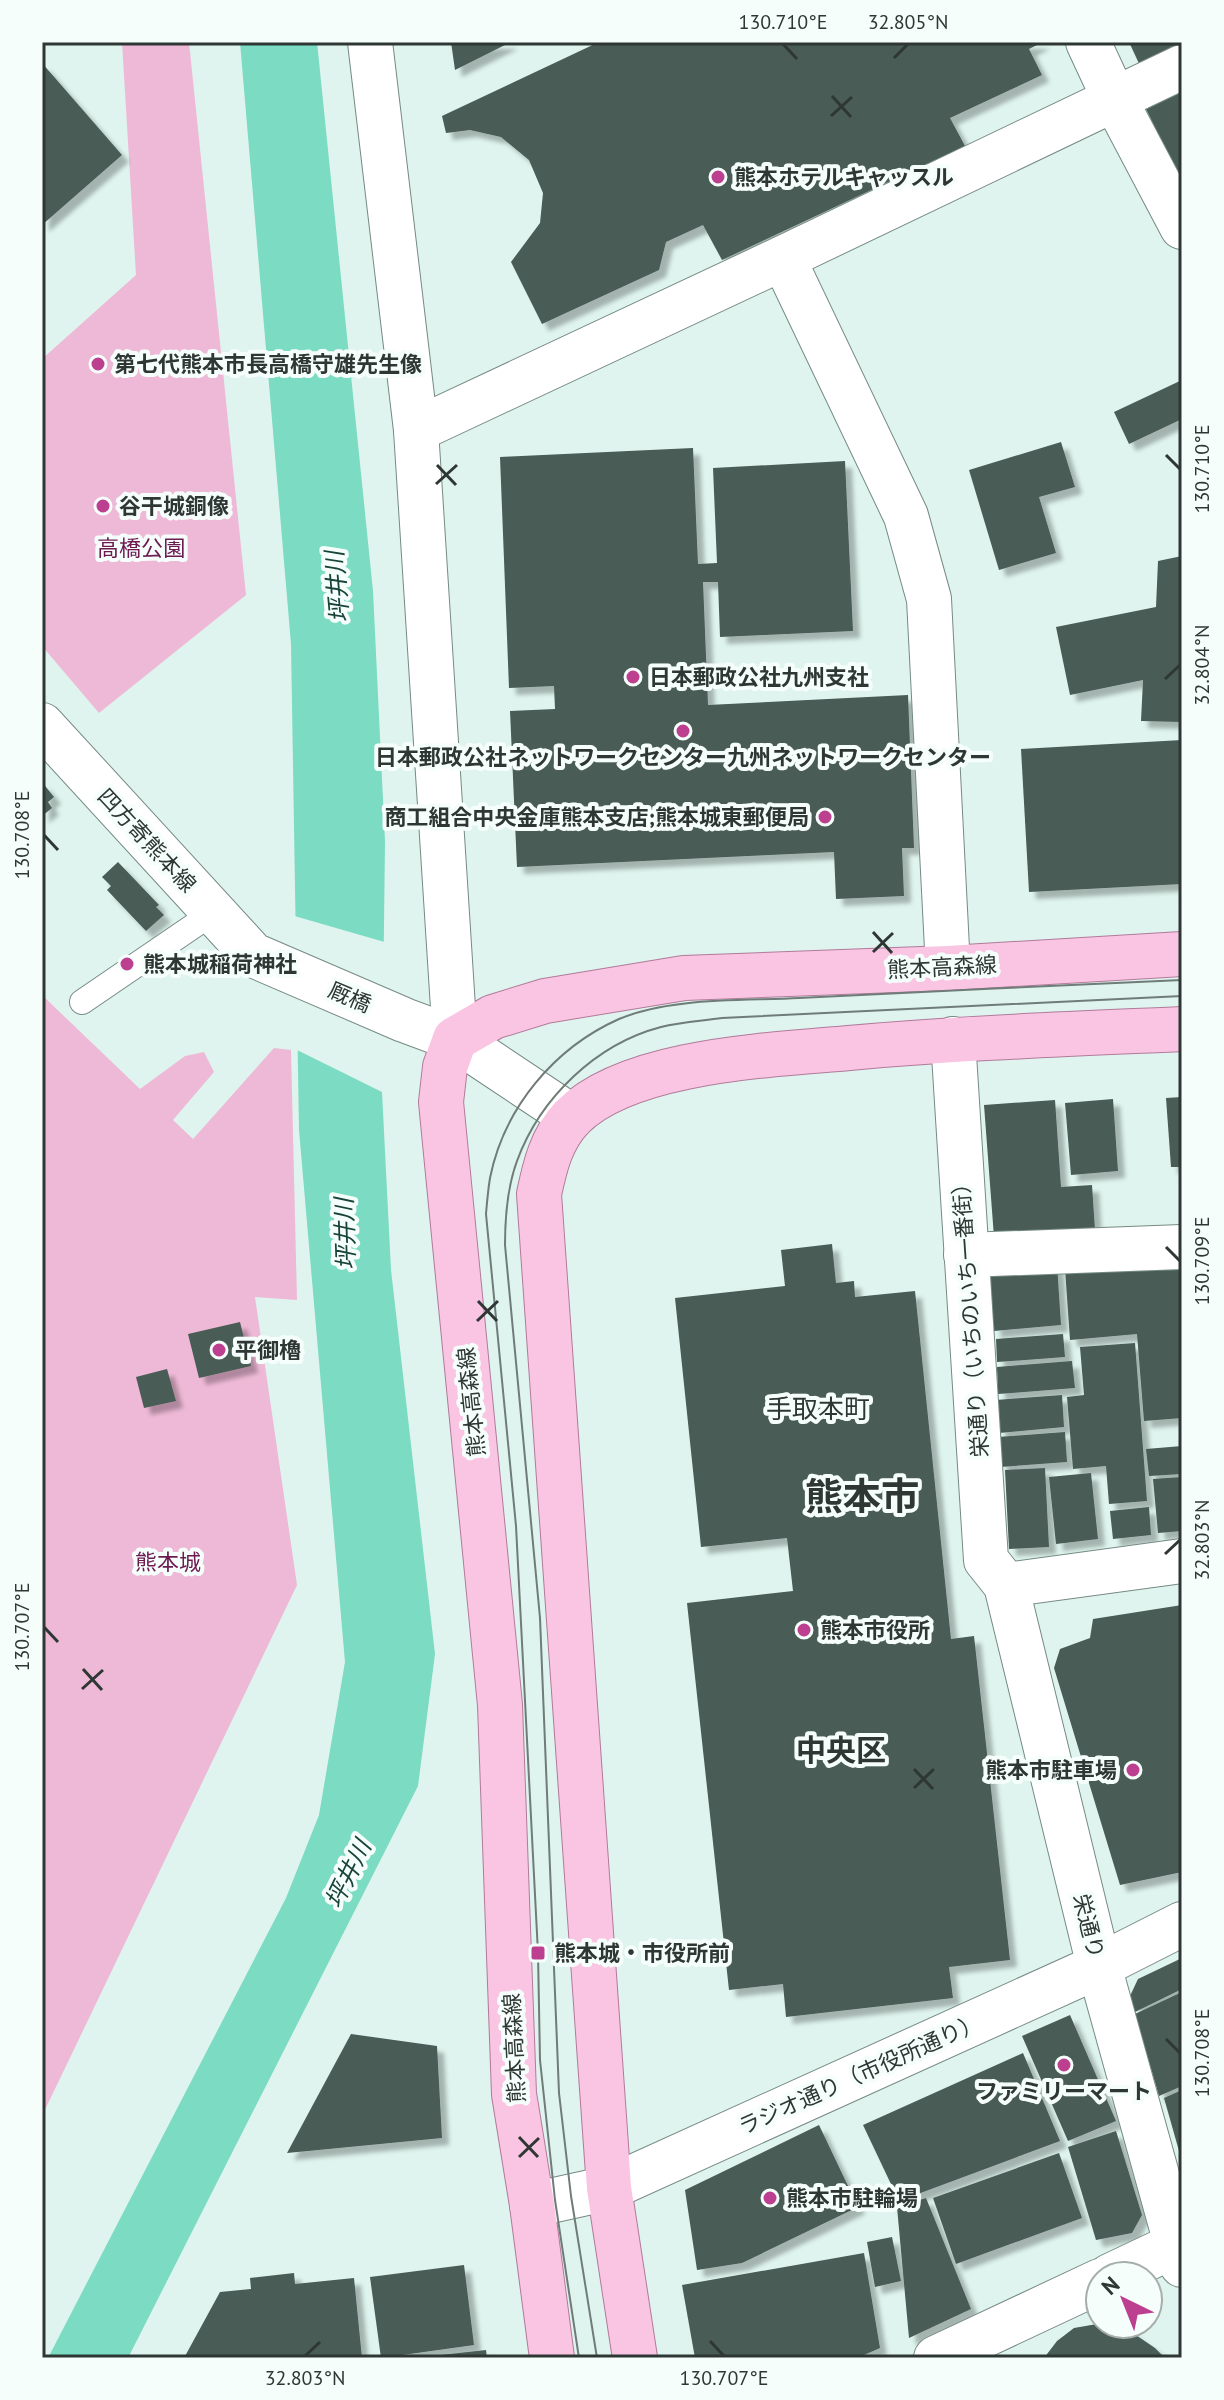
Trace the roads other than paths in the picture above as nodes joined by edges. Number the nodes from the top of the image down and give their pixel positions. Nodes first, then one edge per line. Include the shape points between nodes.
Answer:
1 (370, 42) edge
2 (1088, 42) edge
3 (1182, 67) edge
4 (1114, 98) junction
5 (1182, 227) edge
6 (783, 258) junction
7 (416, 430) junction
8 (42, 725) edge
9 (214, 912) junction
10 (1182, 954) edge
11 (253, 955) joint
12 (948, 968) junction
13 (82, 1002) dead end
14 (1182, 1029) edge
15 (455, 1039) junction
16 (953, 1039) junction
17 (572, 1117) junction
18 (1182, 1247) edge
19 (966, 1255) junction
20 (1182, 1561) edge
21 (1006, 1585) junction
22 (1182, 1924) edge
23 (1099, 1966) junction
24 (609, 2188) junction
25 (532, 2205) junction
26 (1180, 2250) edge
27 (1153, 2260) edge
28 (1084, 2289) edge
29 (945, 2356) edge
30 (552, 2358) edge
31 (635, 2358) edge

1 - 7 street
2 - 4 street
3 - 4 street
4 - 5 street
4 - 6 street
6 - 7 street
6 - 12 street via 906,516 929,599
7 - 15 street
8 - 9 street, 四方寄熊本線
9 - 11 street, 四方寄熊本線
9 - 13 lane
10 - 12 main road, 熊本高森線
11 - 15 street, 厩橋
12 - 15 main road, 熊本高森線 via 684,978 545,1001 493,1017
14 - 16 main road
15 - 17 street
15 - 25 main road, 熊本高森線 via 441,1102 500,1705 514,2094
16 - 17 main road via 704,1064 620,1087
16 - 19 street, 栄通り（いちのいち一番街）
17 - 24 main road via 547,1156 539,1194
18 - 19 street
19 - 21 street, 栄通り（いちのいち一番街） via 986,1560
20 - 21 street
21 - 23 street, 栄通り
22 - 23 street, ラジオ通り（市役所通り）
23 - 24 street, ラジオ通り（市役所通り）
23 - 26 street, 栄通り
24 - 25 street, ラジオ通り（市役所通り）
24 - 31 main road
25 - 30 main road, 熊本高森線
26 - 27 street
28 - 29 street

